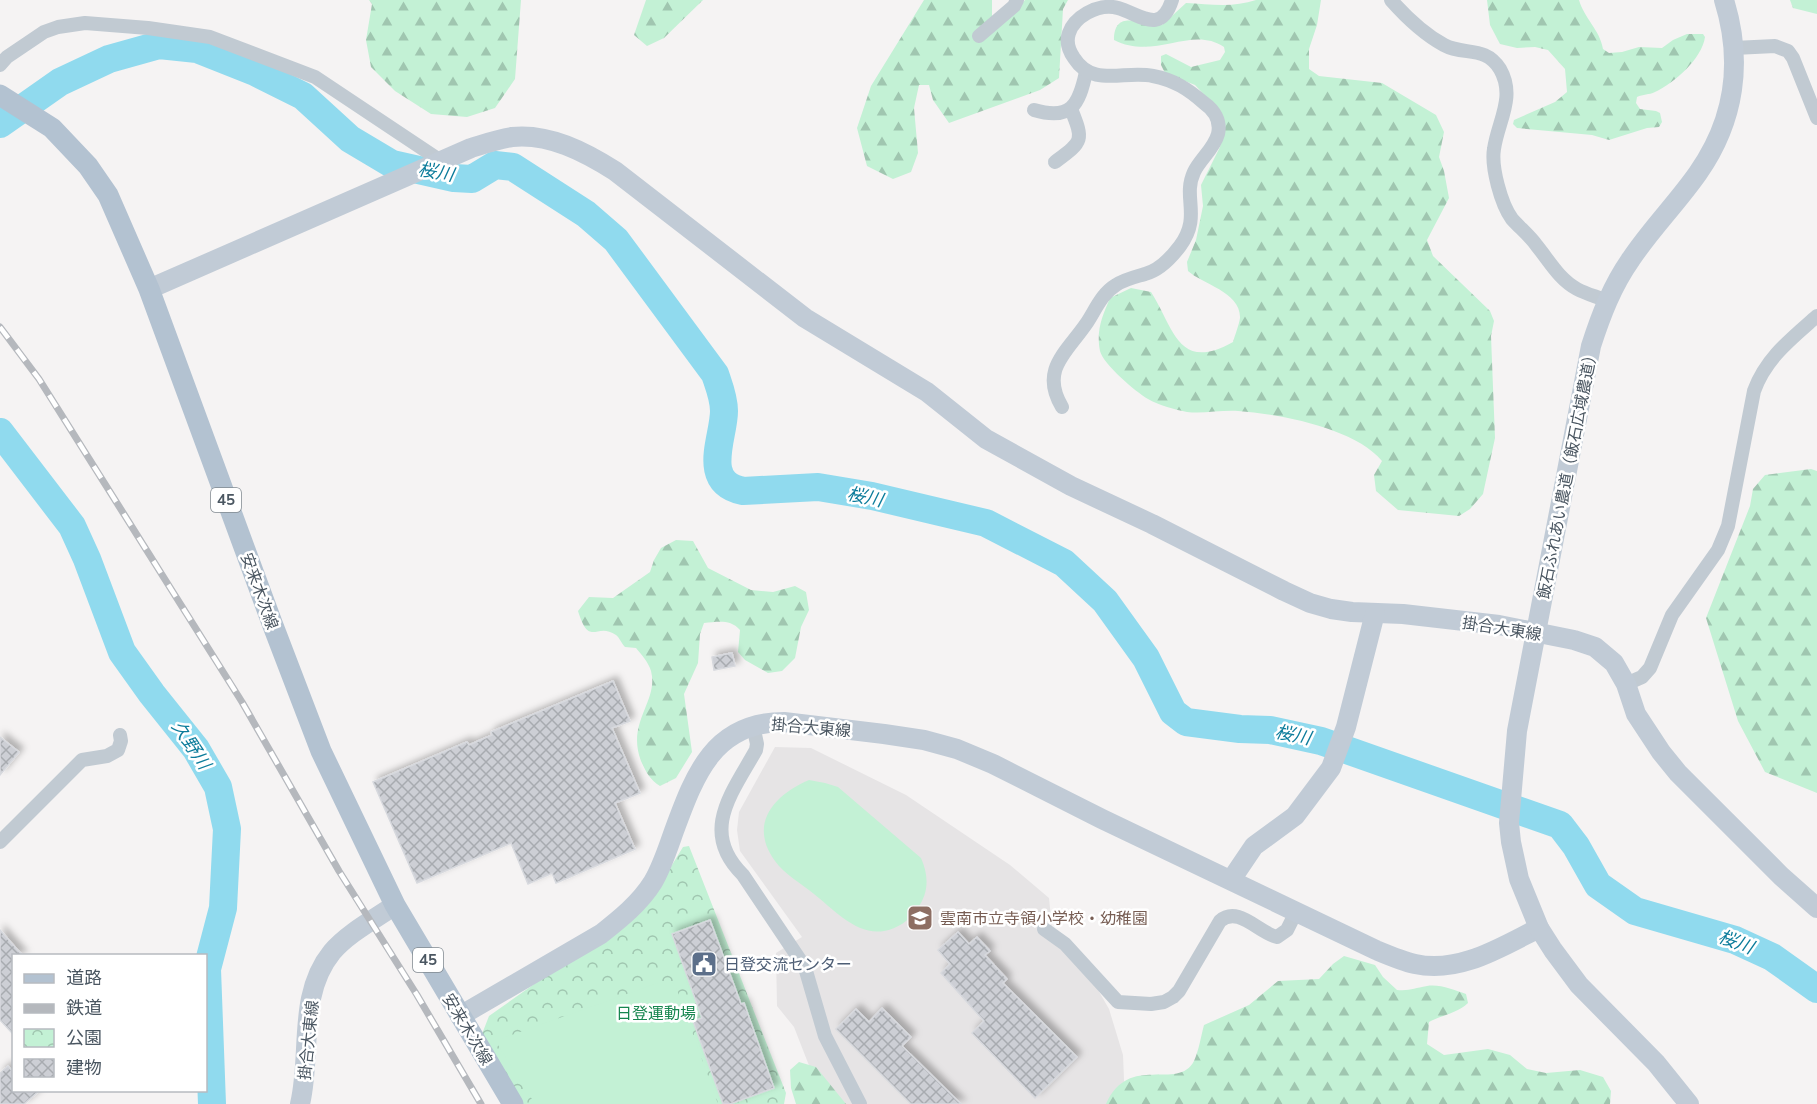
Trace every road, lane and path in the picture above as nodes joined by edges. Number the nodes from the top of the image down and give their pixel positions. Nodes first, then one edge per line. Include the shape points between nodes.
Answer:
1 (1017, 0) edge
2 (1172, 0) edge
3 (1392, 0) edge
4 (1724, 0) edge
5 (1007, 6) edge
6 (979, 36) dead end
7 (1734, 48) junction
8 (0, 65) edge
9 (1086, 72) junction
10 (5, 98) edge
11 (1071, 109) junction
12 (1034, 111) dead end
13 (1817, 118) edge
14 (1055, 162) dead end
15 (437, 163) junction
16 (149, 289) junction
17 (1607, 301) junction
18 (1817, 316) edge
19 (1062, 407) dead end
20 (1375, 613) junction
21 (1536, 633) junction
22 (1626, 684) junction
23 (753, 725) junction
24 (120, 735) dead end
25 (0, 842) edge
26 (1231, 880) junction
27 (395, 904) junction
28 (1817, 908) edge
29 (1296, 912) junction
30 (1539, 928) junction
31 (1044, 929) dead end
32 (460, 1016) junction
33 (300, 1104) edge
34 (513, 1104) edge
35 (860, 1104) edge
36 (1689, 1104) edge

1 - 5 street via 1014,6
2 - 9 street via 1164,17 1155,21 1109,7 1082,16 1069,33 1068,42 1070,52
3 - 17 street via 1428,35 1455,50 1484,53 1499,67 1507,97 1494,158 1504,204 1561,276 1578,290
4 - 7 street, 飯石ふれあい農道（飯石広域農道）
5 - 6 street
7 - 13 street via 1775,46 1788,51
7 - 17 street, 飯石ふれあい農道（飯石広域農道） via 1732,98 1712,150 1698,174 1630,260
8 - 15 street via 44,32 85,23 210,37 315,77
9 - 11 street via 1079,99
9 - 19 street via 1103,77 1142,74 1176,82 1209,106 1218,129 1214,143 1192,178 1191,224 1182,244 1159,268 1115,285 1104,295 1057,361 1052,384
10 - 16 main road, 安来木次線 / 45 via 52,128 88,166 108,195
11 - 12 street via 1054,115
11 - 14 street via 1080,138
15 - 16 street, 掛合大東線
15 - 20 street, 掛合大東線 via 471,148 513,137 553,142 592,157 805,318 927,392 986,439 1071,486 1310,603
16 - 27 main road, 安来木次線 / 45 via 321,752
17 - 21 street, 飯石ふれあい農道（飯石広域農道） via 1589,357
18 - 22 street via 1772,357 1760,376 1728,526 1718,550 1672,615 1650,668 1642,677
20 - 21 street, 掛合大東線 via 1499,625
20 - 26 street via 1331,768 1295,816 1254,846
21 - 22 street, 掛合大東線 via 1595,647 1614,663
21 - 30 street, 飯石ふれあい農道（飯石広域農道） via 1517,731 1509,824 1514,859
22 - 28 street, 掛合大東線 via 1636,714 1678,773
23 - 26 street, 掛合大東線 via 784,722 832,727 924,740 957,749
23 - 32 street, 掛合大東線 via 728,737 702,766 654,881 622,917 601,934
23 - 35 street via 756,750 722,814 724,848 730,863 743,875 802,963 825,1036
24 - 25 street via 118,750 82,760
26 - 29 street, 掛合大東線
27 - 32 main road, 安来木次線 / 45
27 - 33 street, 掛合大東線 via 333,951 315,981
29 - 30 street, 掛合大東線 via 1376,950 1431,966 1481,957
29 - 31 street via 1287,930 1277,937 1234,915 1224,917 1179,991 1164,1002 1151,1004 1118,1002 1071,950
30 - 36 street, 飯石ふれあい農道（飯石広域農道） via 1579,985 1656,1063
32 - 34 main road, 安来木次線 / 45

